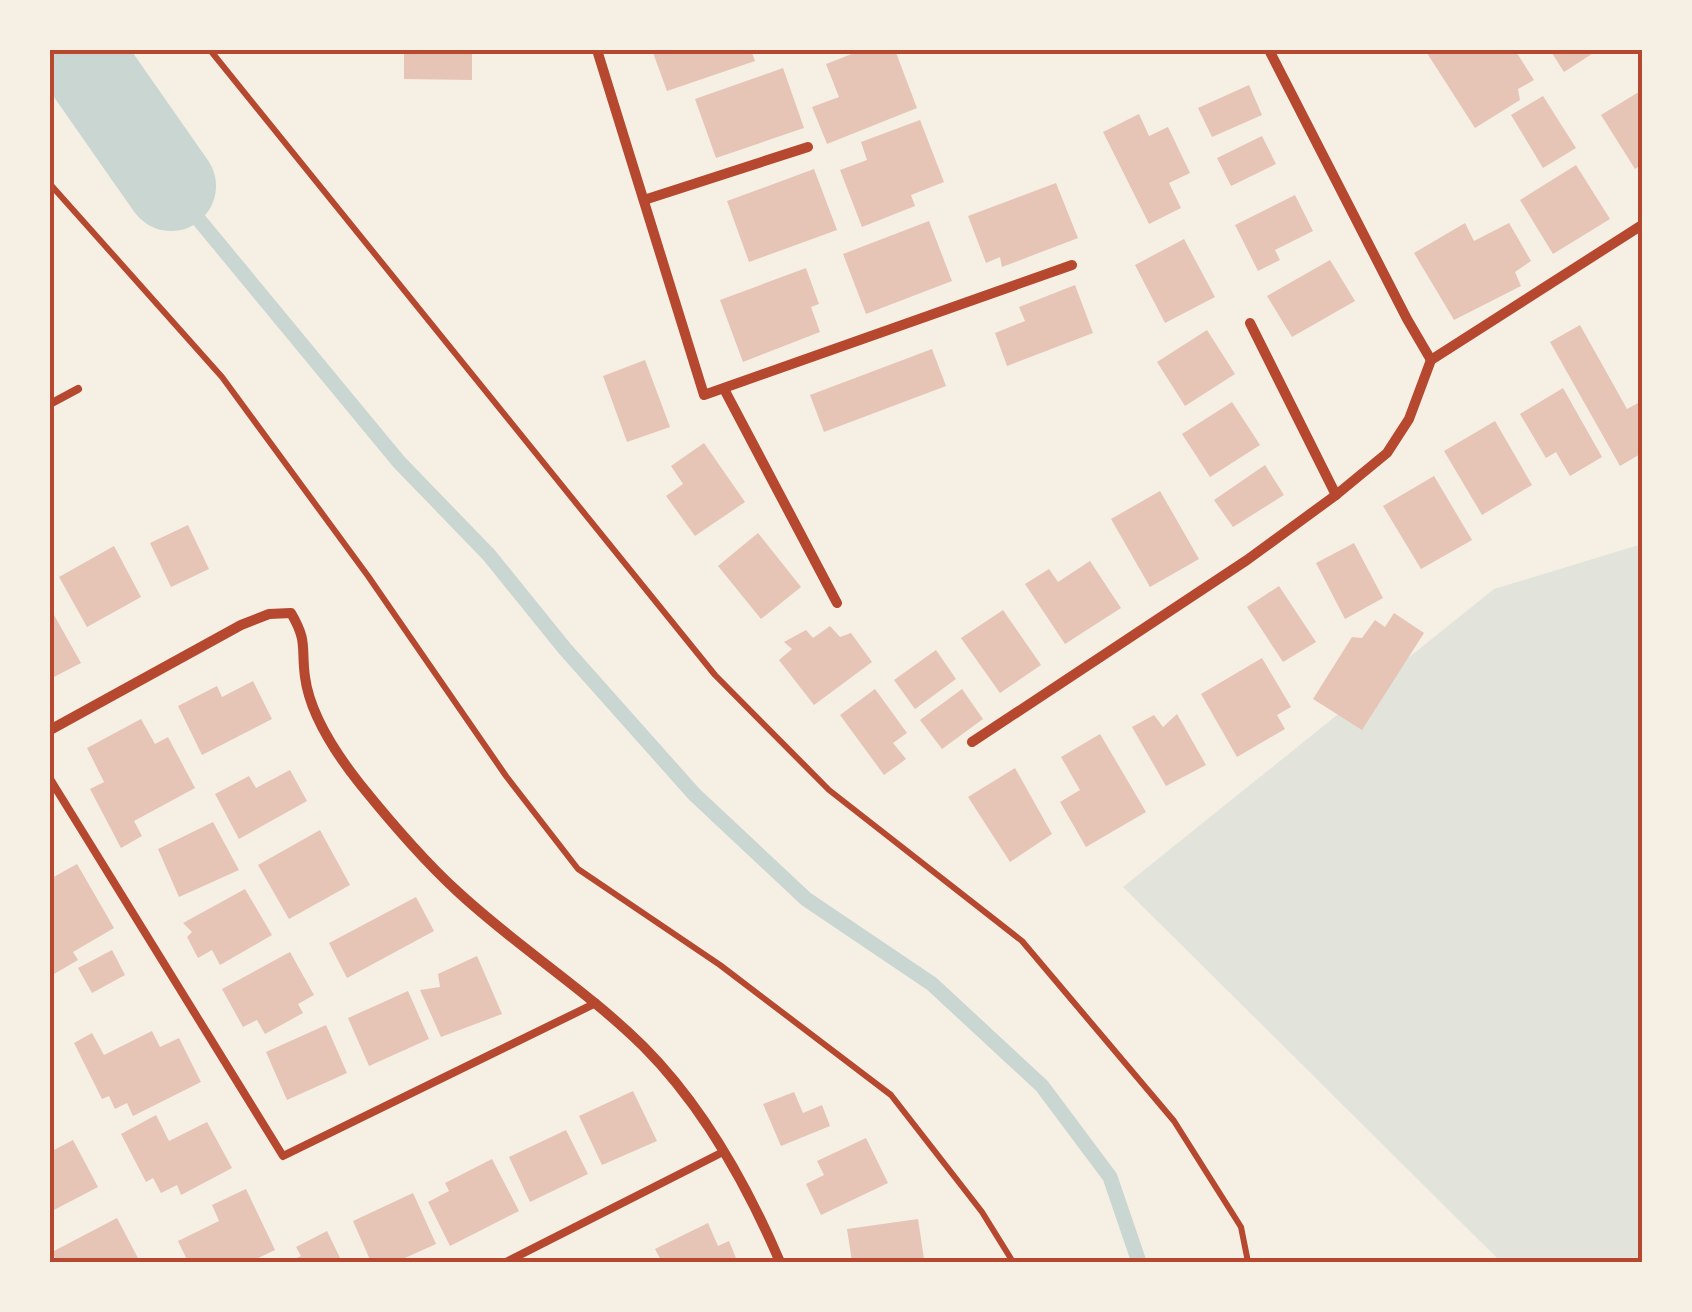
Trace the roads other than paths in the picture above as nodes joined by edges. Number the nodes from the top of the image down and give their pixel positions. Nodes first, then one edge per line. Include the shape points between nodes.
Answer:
1 (597, 50) edge
2 (1269, 50) edge
3 (808, 147) dead end
4 (644, 200) junction
5 (1642, 225) edge
6 (1072, 265) dead end
7 (1250, 323) dead end
8 (1431, 360) junction
9 (78, 389) dead end
10 (724, 389) junction
11 (50, 404) edge
12 (1336, 496) junction
13 (837, 603) dead end
14 (50, 730) edge
15 (972, 742) dead end
16 (50, 779) edge
17 (596, 1003) junction
18 (723, 1152) junction
19 (506, 1262) edge
20 (780, 1262) edge

1 - 4 street
2 - 8 street
3 - 4 street
4 - 10 street via 704,396
5 - 8 street
6 - 10 street
7 - 12 street
8 - 12 street via 1387,453
9 - 11 lane
10 - 13 street
12 - 15 street
14 - 17 street via 241,626 291,612 304,636 305,679 318,719 359,782 454,889
16 - 17 lane via 283,1156
17 - 18 street via 683,1091
18 - 19 lane
18 - 20 street

